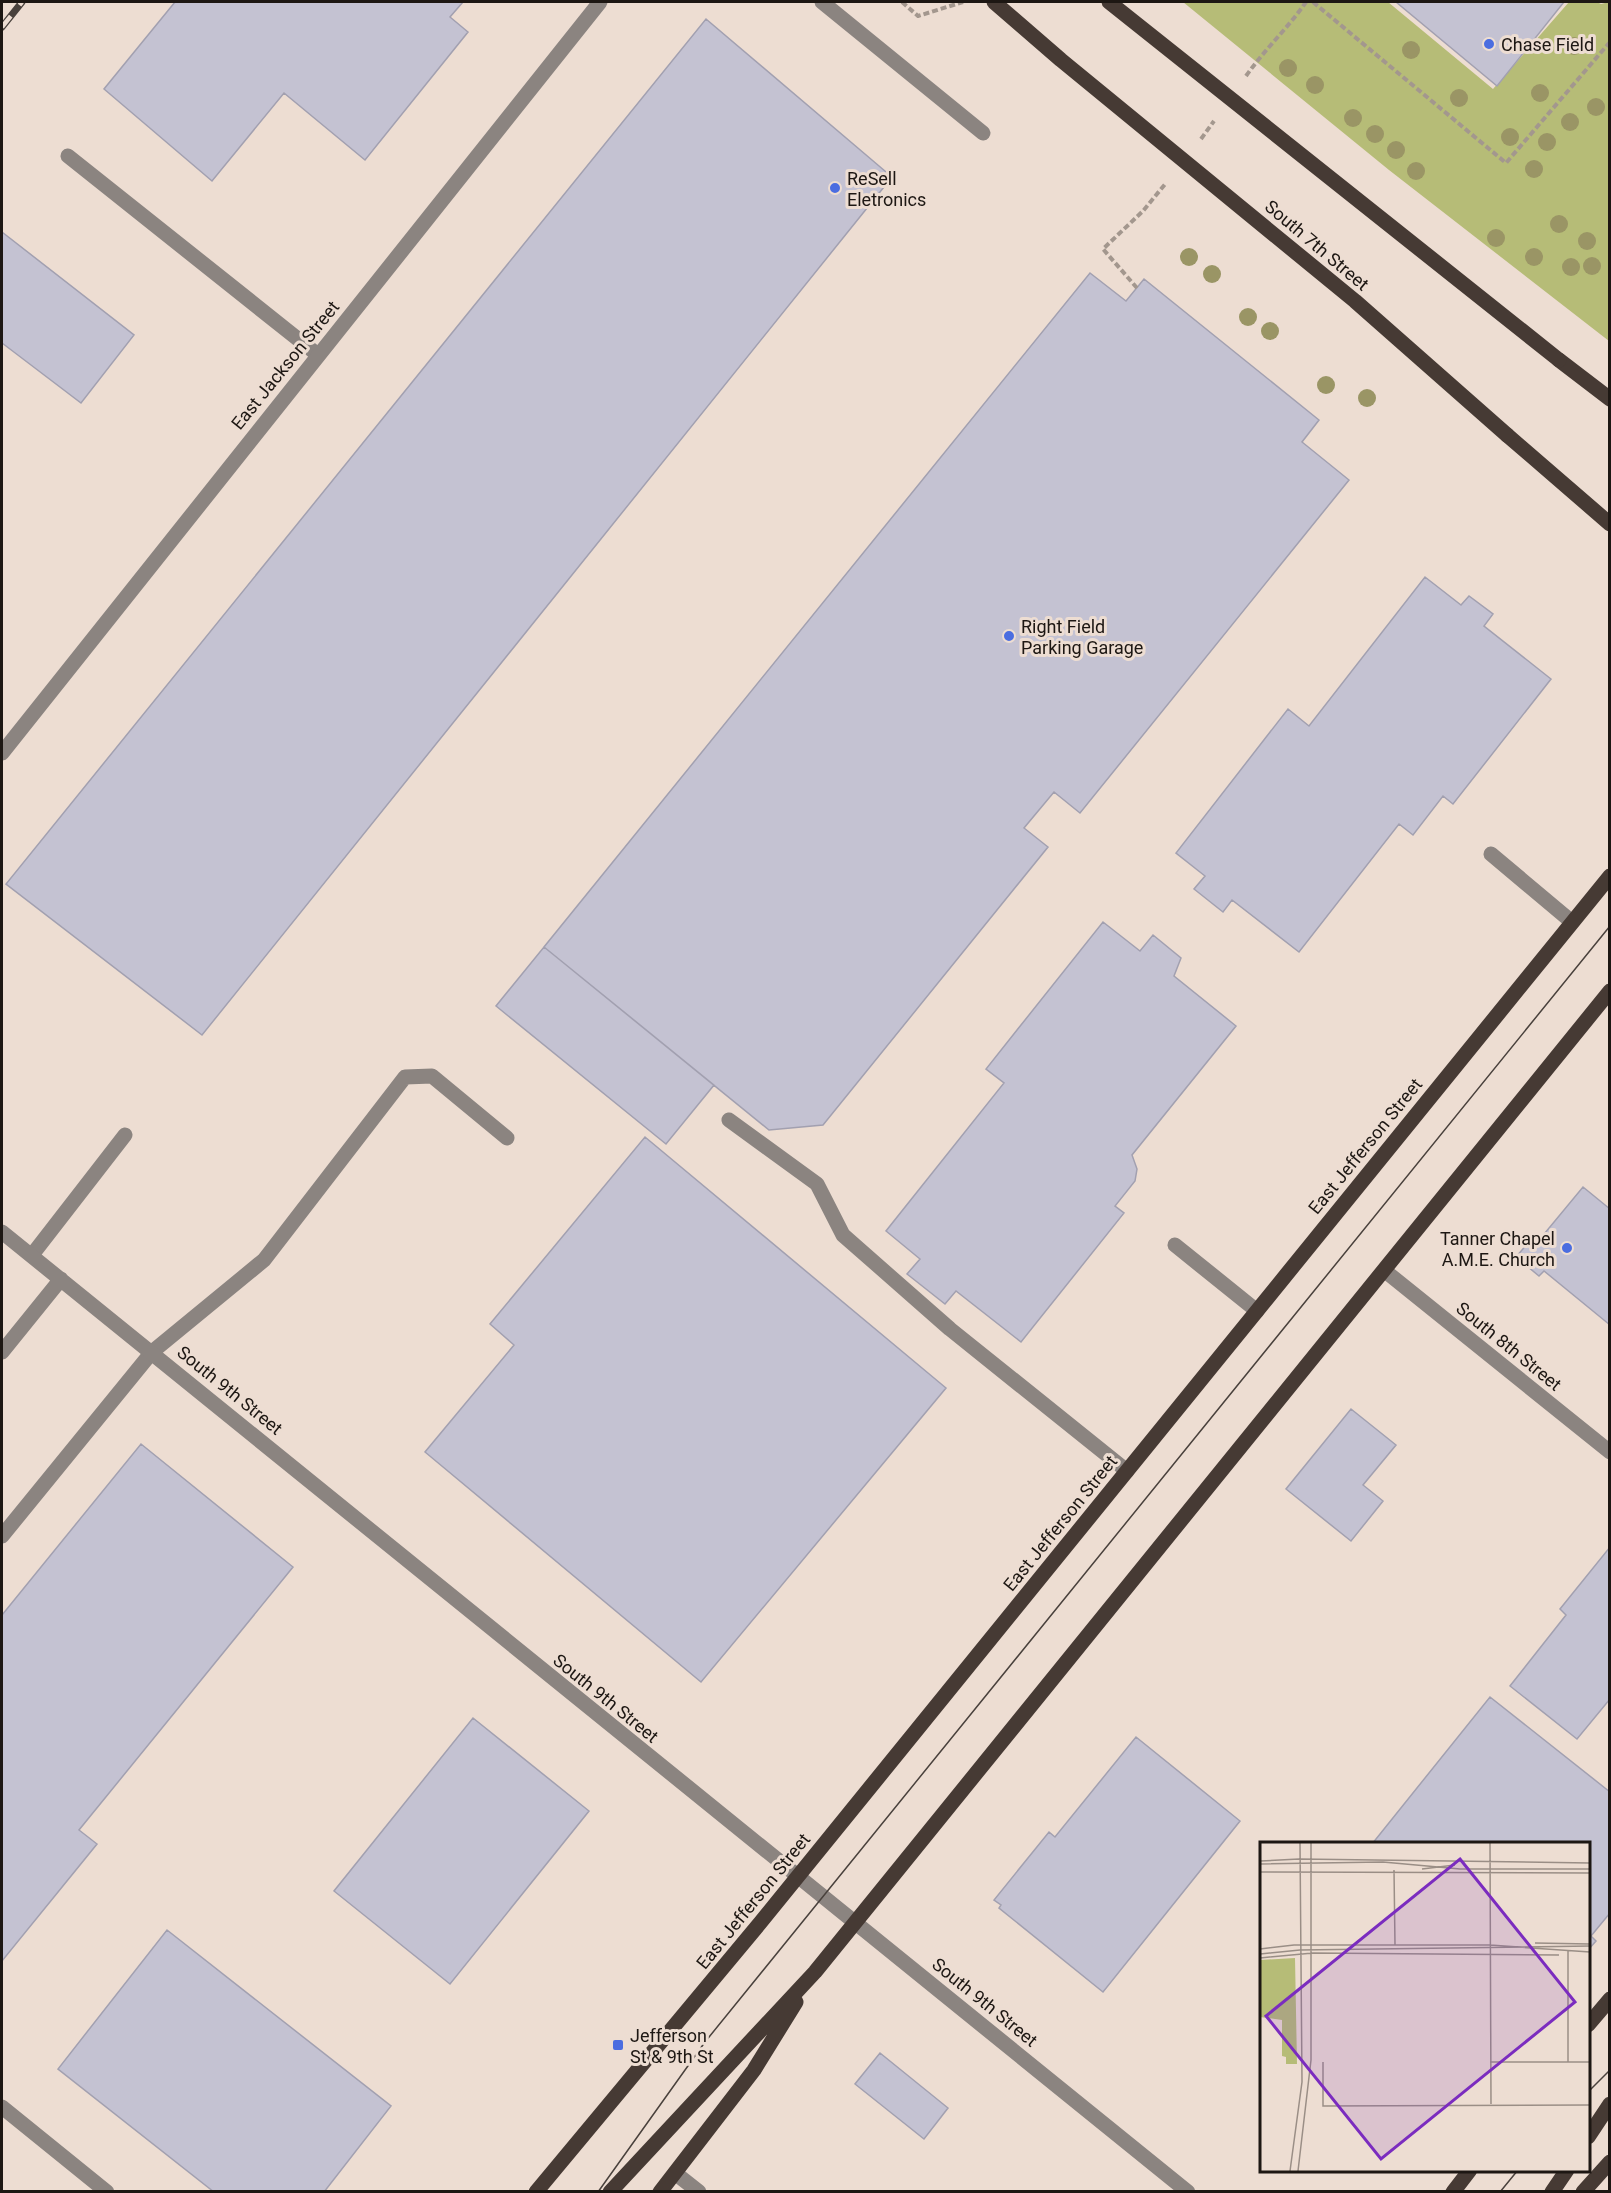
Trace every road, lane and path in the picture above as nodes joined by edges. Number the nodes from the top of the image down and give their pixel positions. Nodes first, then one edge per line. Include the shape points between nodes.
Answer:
1 (600, 2) edge
2 (822, 2) edge
3 (902, 2) edge
4 (963, 2) edge
5 (994, 2) edge
6 (1109, 2) edge
7 (1313, 2) edge
8 (1610, 42) edge
9 (983, 133) dead end
10 (69, 156) dead end
11 (318, 355) junction
12 (1610, 399) edge
13 (1610, 524) edge
14 (2, 753) edge
15 (1491, 854) dead end
16 (1610, 876) edge
17 (1572, 922) junction
18 (1610, 991) edge
19 (729, 1120) dead end
20 (125, 1135) dead end
21 (507, 1138) dead end
22 (2, 1232) edge
23 (1175, 1245) dead end
24 (32, 1256) junction
25 (1384, 1271) junction
26 (61, 1279) junction
27 (1257, 1311) junction
28 (2, 1352) edge
29 (152, 1352) junction
30 (1610, 1452) edge
31 (1127, 1471) junction
32 (2, 1536) edge
33 (797, 1878) junction
34 (855, 1923) junction
35 (815, 1972) junction
36 (1610, 1999) edge
37 (1590, 2023) edge
38 (1610, 2104) edge
39 (2, 2107) edge
40 (1590, 2134) edge
41 (1610, 2162) edge
42 (1468, 2172) edge
43 (1566, 2172) edge
44 (675, 2173) junction
45 (107, 2192) edge
46 (536, 2192) edge
47 (610, 2192) edge
48 (660, 2192) edge
49 (699, 2192) edge
50 (1188, 2192) edge
51 (1453, 2192) edge
52 (1552, 2192) edge
53 (1583, 2192) edge

1 - 11 street, East Jackson Street
2 - 9 street
3 - 4 path via 918,16
5 - 13 main road, South 7th Street, bridge via 1354,301
6 - 12 main road, bridge
7 - 8 path via 1506,163
10 - 11 street
11 - 14 street, East Jackson Street
15 - 17 street
16 - 17 main road, East Jefferson Street
17 - 27 main road, East Jefferson Street
18 - 25 main road
19 - 31 street via 817,1184 843,1235 941,1321
20 - 24 street
21 - 29 street via 432,1076 405,1077 264,1260
22 - 24 street, South 9th Street
23 - 27 street
24 - 26 street, South 9th Street
25 - 30 street, South 8th Street
25 - 34 main road
26 - 28 street
26 - 29 street, South 9th Street
27 - 31 main road, East Jefferson Street
29 - 32 street
29 - 33 street, South 9th Street
31 - 33 main road, East Jefferson Street
33 - 34 street, South 9th Street
33 - 46 main road, East Jefferson Street
34 - 35 main road
34 - 50 street, South 9th Street
35 - 44 main road via 754,2070
35 - 47 main road
36 - 37 main road
38 - 40 main road
39 - 45 street
41 - 53 main road
42 - 51 main road
43 - 52 main road
44 - 48 main road
44 - 49 street

